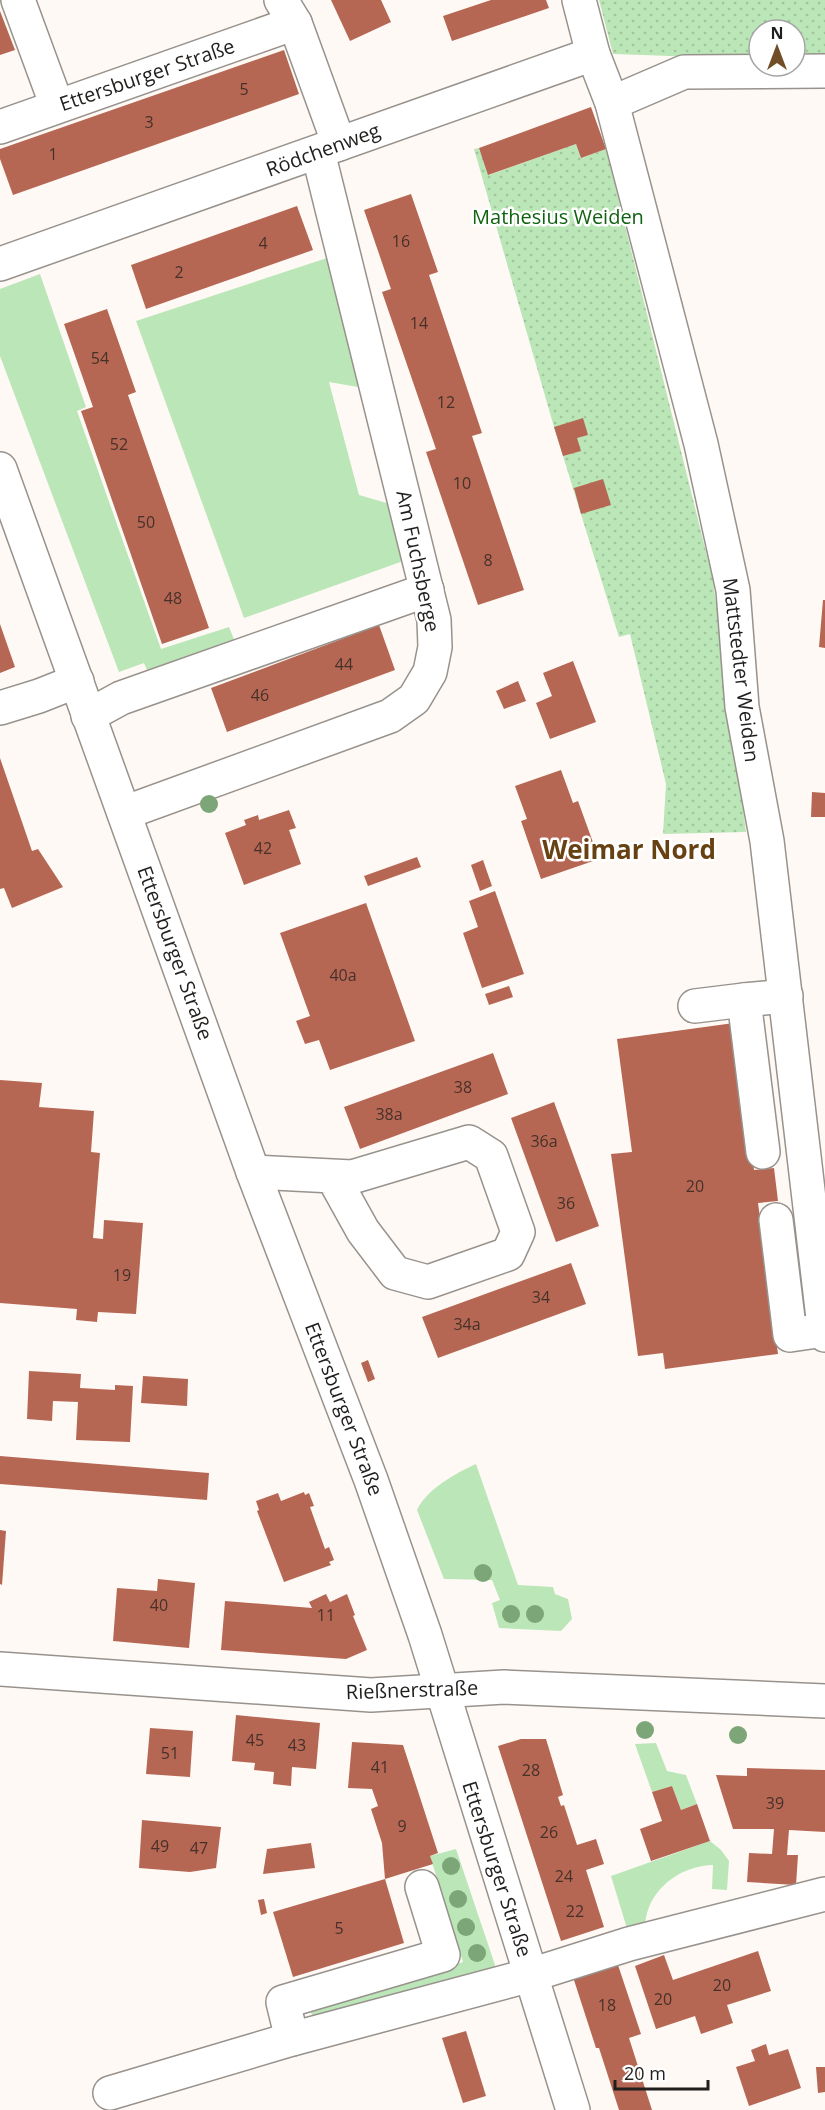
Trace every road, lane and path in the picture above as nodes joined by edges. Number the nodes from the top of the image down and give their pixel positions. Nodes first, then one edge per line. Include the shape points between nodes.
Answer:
1 (18, 0) edge
2 (579, 0) edge
3 (288, 12) edge
4 (593, 54) junction
5 (825, 71) edge
6 (612, 103) junction
7 (57, 106) junction
8 (0, 127) edge
9 (328, 148) junction
10 (0, 264) edge
11 (0, 469) edge
12 (427, 590) junction
13 (76, 681) junction
14 (0, 708) edge
15 (88, 716) junction
16 (124, 813) junction
17 (786, 996) junction
18 (744, 1000) junction
19 (695, 1006) dead end
20 (763, 1152) dead end
21 (253, 1172) junction
22 (333, 1177) junction
23 (776, 1220) dead end
24 (820, 1251) edge
25 (824, 1330) edge
26 (825, 1335) edge
27 (0, 1669) edge
28 (441, 1690) junction
29 (825, 1701) edge
30 (422, 1887) dead end
31 (825, 1894) edge
32 (531, 1975) junction
33 (292, 2039) junction
34 (110, 2093) dead end
35 (573, 2110) edge

1 - 7 street
2 - 4 street
3 - 7 street, Ettersburger Straße
3 - 9 street, Am Fuchsberge
4 - 6 street, Mattstedter Weiden
4 - 9 street, Rödchenweg
5 - 6 street via 684,72
6 - 17 street, Mattstedter Weiden via 701,444 733,590 742,707 767,841
7 - 8 street, Ettersburger Straße
9 - 10 street, Rödchenweg
9 - 12 street, Am Fuchsberge
11 - 13 street, Ettersburger Straße
12 - 15 street via 121,698
12 - 16 street, Am Fuchsberge via 435,647 430,672 414,699 390,716
13 - 14 street
13 - 15 street, Ettersburger Straße
15 - 16 street, Ettersburger Straße
16 - 21 street, Ettersburger Straße
17 - 18 street
17 - 24 street, Mattstedter Weiden
18 - 19 street
18 - 20 street
21 - 22 street
21 - 28 street, Ettersburger Straße via 371,1480
22 - 22 street via 352,1177 469,1142 491,1156 518,1232 508,1254 428,1282 395,1272 363,1231
23 - 25 street via 790,1335
24 - 25 street, Mattstedter Weiden
25 - 26 street, Mattstedter Weiden
27 - 28 street, Rießnerstraße via 371,1695
28 - 29 street, Rießnerstraße via 504,1687
28 - 32 street, Ettersburger Straße
30 - 33 street via 443,1955 283,2002
31 - 32 street via 629,1944
32 - 33 street
32 - 35 street, Ettersburger Straße
33 - 34 street

